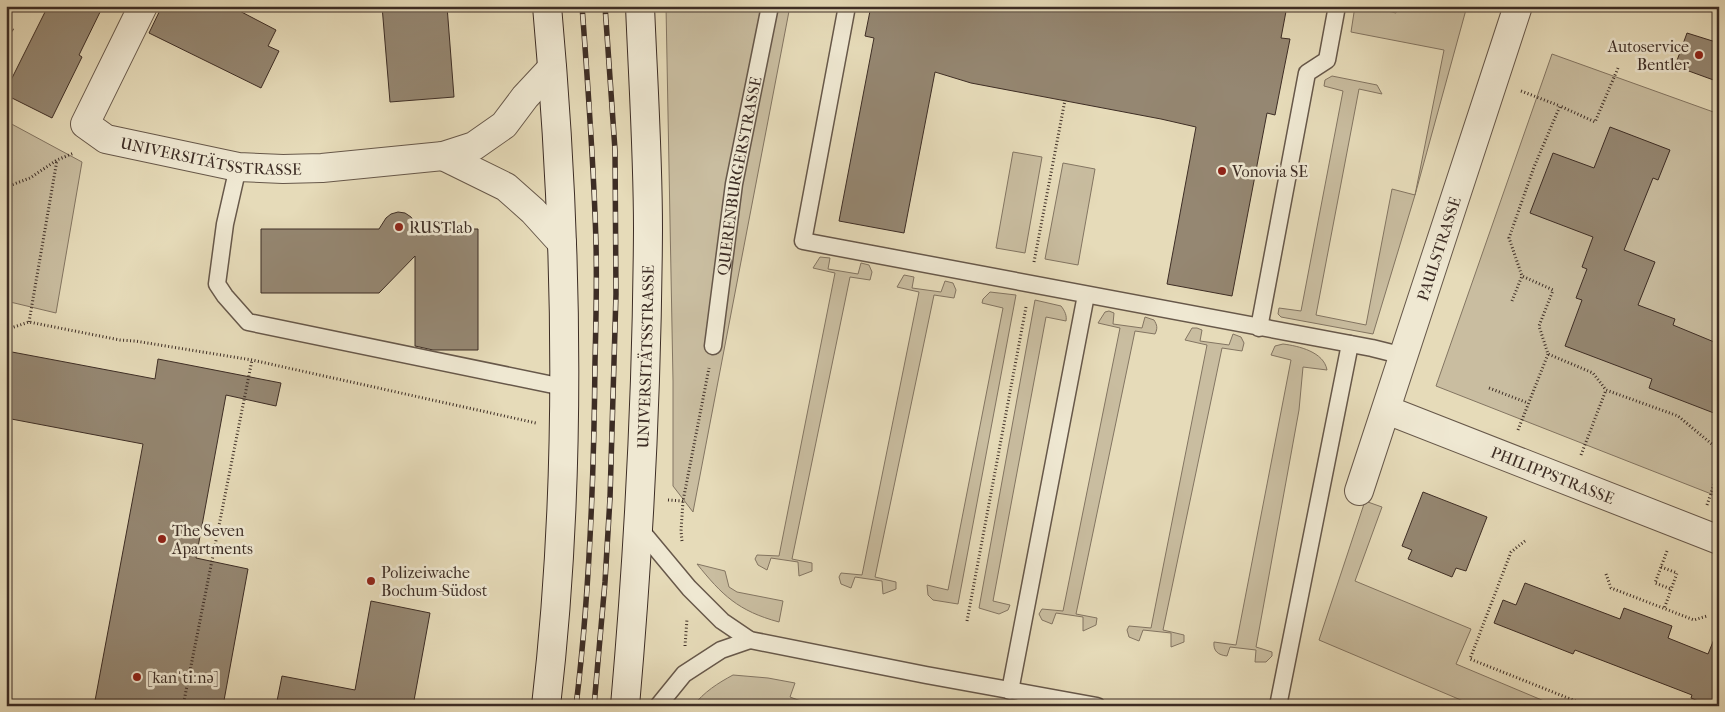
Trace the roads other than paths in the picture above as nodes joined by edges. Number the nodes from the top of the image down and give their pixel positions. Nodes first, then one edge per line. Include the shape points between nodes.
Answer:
1 (143, 6) edge
2 (547, 6) edge
3 (640, 6) edge
4 (770, 6) edge
5 (848, 6) edge
6 (1337, 6) edge
7 (1518, 6) edge
8 (552, 68) junction
9 (443, 156) junction
10 (238, 167) junction
11 (562, 243) junction
12 (1086, 295) junction
13 (1260, 328) junction
14 (1350, 344) junction
15 (713, 346) road end
16 (1404, 356) junction
17 (564, 387) junction
18 (1386, 410) junction
19 (1359, 491) dead end
20 (639, 528) junction
21 (1707, 535) edge
22 (750, 640) junction
23 (1010, 691) junction
24 (546, 706) edge
25 (625, 706) edge
26 (658, 706) edge
27 (1096, 706) edge
28 (1278, 706) edge

1 - 10 street, UNIVERSITÄTSSTRASSE via 86,124 106,139
2 - 8 street
3 - 20 street, UNIVERSITÄTSSTRASSE via 648,227
4 - 15 lane, QUERENBURGERSTRASSE via 734,184
5 - 12 lane via 803,241
6 - 13 lane via 1327,60 1307,73
7 - 16 street, PAULSTRASSE
8 - 9 street, UNIVERSITÄTSSTRASSE via 504,125 474,146
8 - 11 street
9 - 10 street, UNIVERSITÄTSSTRASSE via 322,168
9 - 11 street via 506,186
10 - 17 lane via 225,224 217,284 248,322
11 - 17 street
12 - 13 lane
12 - 23 lane
13 - 14 lane
14 - 16 lane
14 - 28 lane
16 - 18 street, PAULSTRASSE
17 - 24 street via 557,601
18 - 19 street, PAULSTRASSE
18 - 21 street, PHILIPPSTRASSE
20 - 22 lane via 689,588 722,621
20 - 25 street, UNIVERSITÄTSSTRASSE
22 - 23 lane
22 - 26 lane via 721,650 684,674
23 - 27 lane

